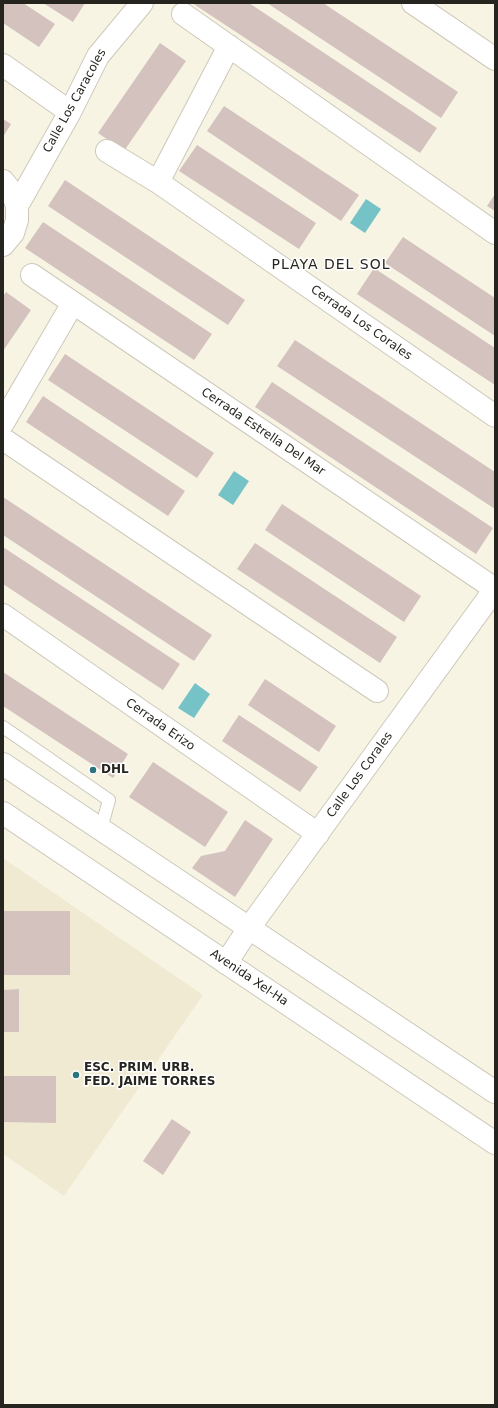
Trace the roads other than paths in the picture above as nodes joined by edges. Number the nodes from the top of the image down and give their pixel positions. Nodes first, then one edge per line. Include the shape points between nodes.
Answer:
1 (142, 3) edge
2 (413, 3) edge
3 (183, 14) dead end
4 (229, 46) junction
5 (495, 60) edge
6 (3, 65) edge
7 (70, 112) junction
8 (107, 151) dead end
9 (3, 181) edge
10 (158, 182) junction
11 (17, 206) junction
12 (495, 233) edge
13 (3, 245) edge
14 (32, 275) dead end
15 (73, 303) junction
16 (495, 416) edge
17 (3, 423) edge
18 (3, 439) edge
19 (495, 589) edge
20 (3, 615) edge
21 (377, 691) dead end
22 (3, 727) edge
23 (3, 764) edge
24 (3, 813) edge
25 (101, 830) junction
26 (318, 834) junction
27 (250, 928) junction
28 (226, 963) junction
29 (495, 1092) edge
30 (495, 1143) edge

1 - 7 street, Calle Los Caracoles via 98,56
2 - 5 street
3 - 4 street
4 - 10 street
4 - 12 street
6 - 7 street
7 - 11 street, Calle Los Caracoles
8 - 10 street, Cerrada Los Corales
9 - 11 street via 12,192
10 - 16 street, Cerrada Los Corales
11 - 13 street via 17,220 13,233
14 - 15 street, Cerrada Estrella Del Mar
15 - 17 street
15 - 19 street, Cerrada Estrella Del Mar
18 - 21 street
19 - 26 street, Calle Los Corales
20 - 26 street, Cerrada Erizo
22 - 25 lane via 109,800
23 - 25 street
24 - 28 street, Avenida Xel-Ha
25 - 27 street
26 - 27 street, Calle Los Corales
27 - 28 street, Calle Los Corales
27 - 29 street
28 - 30 street, Avenida Xel-Ha

